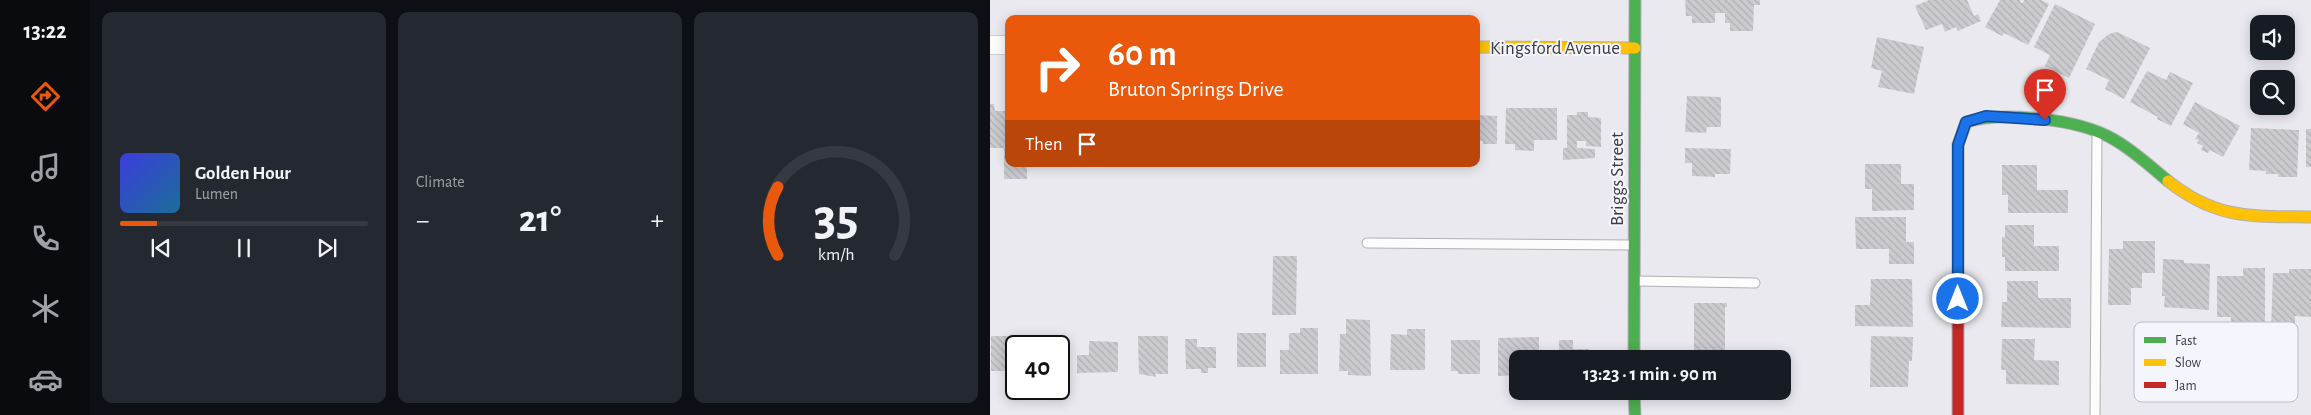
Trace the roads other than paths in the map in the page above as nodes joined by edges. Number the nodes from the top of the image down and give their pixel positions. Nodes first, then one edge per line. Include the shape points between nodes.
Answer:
1 (1635, 0) edge
2 (990, 45) edge
3 (1005, 45) edge
4 (1480, 47) edge
5 (1635, 48) junction
6 (2097, 130) junction
7 (2311, 217) edge
8 (1367, 243) dead end
9 (1633, 244) junction
10 (1633, 281) junction
11 (1755, 283) dead end
12 (1634, 350) edge
13 (1634, 400) edge
14 (1634, 415) edge
15 (1958, 415) edge
16 (2095, 415) edge

1 - 5 street, Briggs Street
2 - 3 street
4 - 5 street, Kingsford Avenue
5 - 9 street, Briggs Street
6 - 7 street via 2136,155 2184,194 2206,206 2227,213 2255,216
6 - 15 street via 2045,120 1986,116 1966,122 1958,145
6 - 16 lane
8 - 9 lane
9 - 10 street, Briggs Street
10 - 11 lane
10 - 12 street, Briggs Street
13 - 14 street

